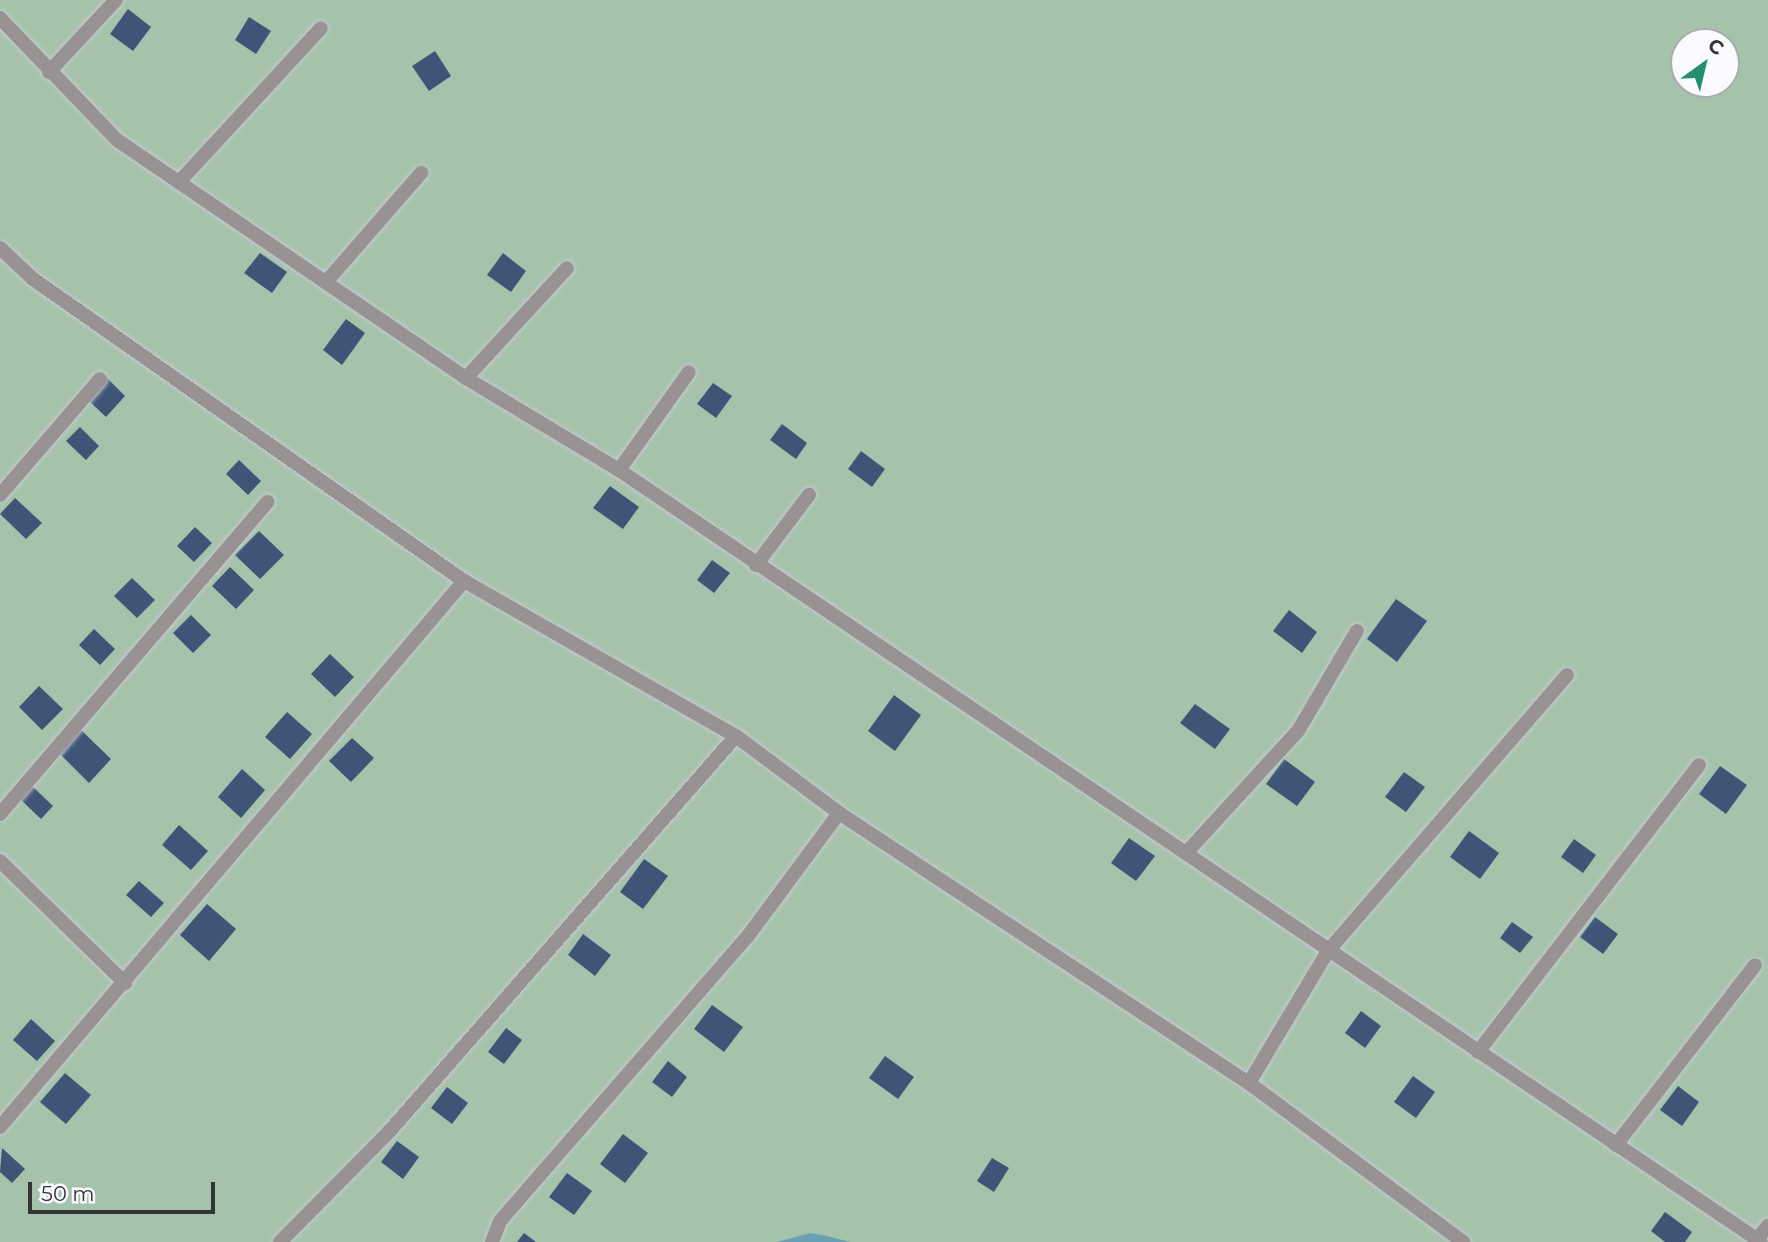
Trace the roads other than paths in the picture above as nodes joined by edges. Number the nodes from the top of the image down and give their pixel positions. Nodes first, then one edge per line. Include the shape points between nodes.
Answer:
1 (116, 0) edge
2 (0, 18) edge
3 (321, 28) dead end
4 (49, 72) junction
5 (421, 173) dead end
6 (179, 182) junction
7 (0, 248) edge
8 (568, 268) dead end
9 (326, 282) junction
10 (689, 372) dead end
11 (466, 378) junction
12 (100, 379) dead end
13 (619, 470) junction
14 (0, 495) edge
15 (809, 495) dead end
16 (267, 502) dead end
17 (756, 565) junction
18 (464, 581) junction
19 (1357, 631) dead end
20 (1567, 675) dead end
21 (736, 736) junction
22 (1699, 765) dead end
23 (839, 813) junction
24 (0, 814) edge
25 (1187, 852) junction
26 (0, 861) edge
27 (1328, 951) junction
28 (1755, 965) dead end
29 (125, 983) junction
30 (1478, 1052) junction
31 (1249, 1083) junction
32 (0, 1127) edge
33 (1616, 1145) junction
34 (1768, 1226) edge
35 (1759, 1241) edge
36 (280, 1242) edge
37 (492, 1242) edge
38 (1463, 1242) edge

1 - 4 street
2 - 4 street
3 - 6 street
4 - 6 street via 117,140
5 - 9 street
6 - 9 street
7 - 18 street via 33,279
8 - 11 street
9 - 11 street
10 - 13 street
11 - 13 street
12 - 14 street
13 - 17 street
15 - 17 street
16 - 24 street
17 - 25 street
18 - 21 street
18 - 29 street
19 - 25 street via 1298,731
20 - 27 street
21 - 23 street
21 - 36 street via 388,1133
22 - 30 street
23 - 31 street
23 - 37 street via 748,936 500,1221
25 - 27 street
26 - 29 street
27 - 30 street
27 - 31 street
28 - 33 street
29 - 32 street
30 - 33 street
31 - 38 street
33 - 35 street
34 - 35 street

